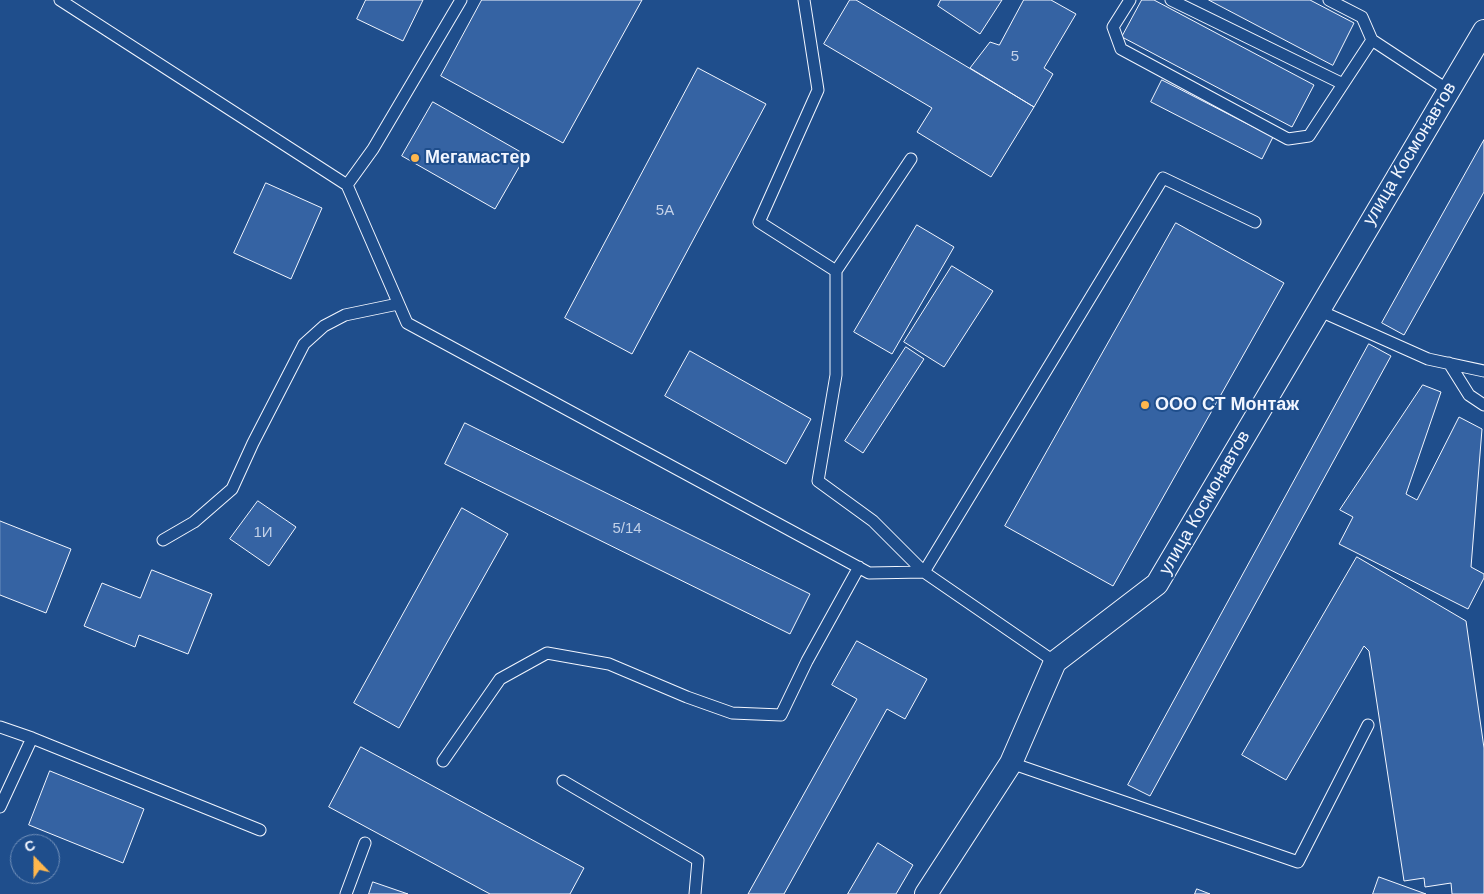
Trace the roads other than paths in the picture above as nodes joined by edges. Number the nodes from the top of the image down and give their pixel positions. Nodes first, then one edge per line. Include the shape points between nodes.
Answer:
1 (60, 0) edge
2 (461, 0) edge
3 (804, 0) edge
4 (1130, 0) edge
5 (1172, 0) edge
6 (1329, 0) edge
7 (1482, 39) edge
8 (1372, 40) junction
9 (1343, 84) junction
10 (1448, 90) junction
11 (911, 159) dead end
12 (347, 185) junction
13 (1255, 222) dead end
14 (836, 271) junction
15 (398, 304) junction
16 (1318, 310) junction
17 (1449, 363) junction
18 (1484, 371) edge
19 (1484, 405) edge
20 (164, 540) dead end
21 (859, 567) junction
22 (924, 572) junction
23 (1055, 662) junction
24 (1368, 725) dead end
25 (0, 727) edge
26 (32, 738) junction
27 (443, 761) dead end
28 (1011, 763) junction
29 (564, 781) dead end
30 (0, 807) edge
31 (260, 830) dead end
32 (365, 843) dead end
33 (346, 894) edge
34 (695, 894) edge
35 (926, 894) edge

1 - 12 lane
2 - 12 lane via 373,149
3 - 14 lane via 818,90 759,222
4 - 9 lane via 1113,27 1120,49 1288,139 1309,136
5 - 9 lane
6 - 8 lane via 1362,16
7 - 10 street, улица Космонавтов
8 - 9 lane
8 - 10 lane
10 - 16 street, улица Космонавтов
11 - 14 lane
12 - 15 lane
13 - 22 lane via 1163,178
14 - 22 lane via 836,375 818,481 873,521
15 - 20 lane via 345,315 324,326 304,344 232,489 194,522
15 - 21 lane via 407,323
16 - 17 lane via 1428,359
16 - 23 street, улица Космонавтов via 1157,584
17 - 18 lane
17 - 19 lane via 1469,395
21 - 22 lane via 869,573
21 - 27 lane via 781,715 732,713 609,664 547,653 500,679
22 - 23 lane
23 - 28 street, улица Космонавтов
24 - 28 lane via 1298,862
25 - 26 lane
26 - 30 lane
26 - 31 lane
28 - 35 street, улица Космонавтов
29 - 34 lane via 698,860
32 - 33 lane

